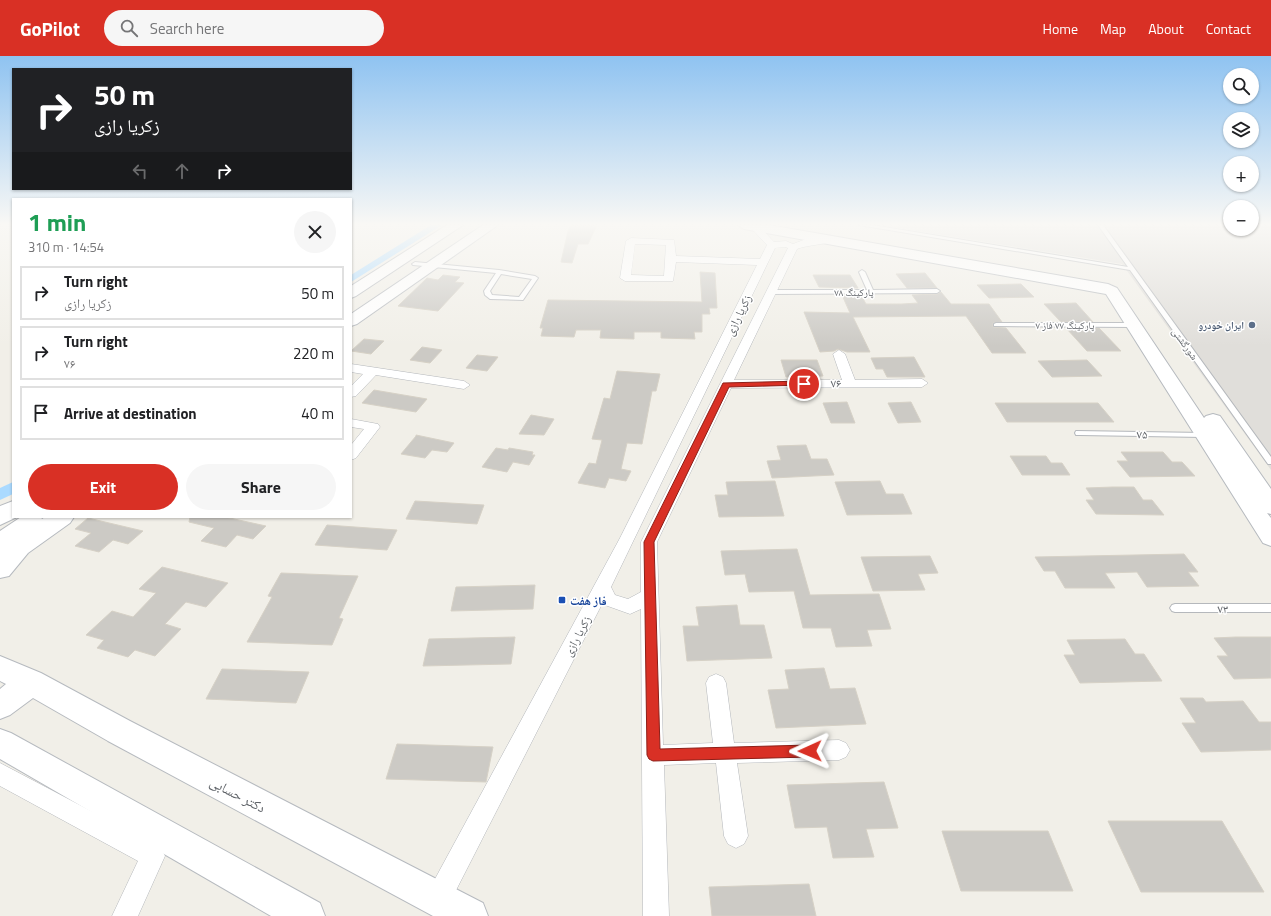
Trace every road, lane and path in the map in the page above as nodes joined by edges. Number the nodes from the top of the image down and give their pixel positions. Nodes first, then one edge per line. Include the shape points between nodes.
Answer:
1 (385, 265) edge
2 (394, 265) edge
3 (413, 265) edge
4 (425, 265) edge
5 (627, 265) edge
6 (670, 265) edge
7 (726, 265) edge
8 (763, 265) edge
9 (784, 265) edge
10 (993, 265) edge
11 (1011, 265) edge
12 (1107, 265) edge
13 (1128, 265) edge
14 (432, 266) junction
15 (761, 269) junction
16 (1131, 269) junction
17 (499, 272) junction
18 (862, 272) dead end
19 (1109, 283) junction
20 (774, 285) junction
21 (352, 286) edge
22 (352, 292) edge
23 (870, 292) junction
24 (937, 292) dead end
25 (352, 305) edge
26 (352, 320) edge
27 (996, 324) dead end
28 (1133, 324) junction
29 (838, 354) dead end
30 (714, 366) junction
31 (352, 368) edge
32 (373, 371) junction
33 (730, 377) junction
34 (922, 382) dead end
35 (850, 383) junction
36 (464, 385) dead end
37 (352, 392) edge
38 (352, 423) edge
39 (1079, 433) dead end
40 (1214, 436) junction
41 (352, 454) edge
42 (1271, 462) edge
43 (12, 499) edge
44 (1271, 506) edge
45 (0, 507) edge
46 (12, 510) edge
47 (0, 517) edge
48 (37, 518) edge
49 (61, 518) edge
50 (1271, 537) edge
51 (0, 543) edge
52 (0, 569) edge
53 (602, 587) junction
54 (650, 595) junction
55 (1175, 608) dead end
56 (1271, 608) edge
57 (9, 674) edge
58 (716, 683) dead end
59 (0, 706) edge
60 (0, 742) edge
61 (839, 750) dead end
62 (725, 753) junction
63 (653, 755) junction
64 (0, 774) edge
65 (736, 836) dead end
66 (438, 899) junction
67 (125, 916) edge
68 (307, 916) edge
69 (470, 916) edge
70 (656, 916) edge

1 - 21 street
2 - 22 street
3 - 25 street
4 - 14 lane
5 - 6 street via 625,278 669,279
7 - 15 street
8 - 15 street, زکریا رازی
9 - 20 street, زکریا رازی
10 - 19 street
11 - 19 street
12 - 16 lane
13 - 16 lane, شورگشتی
14 - 17 lane
14 - 26 street
15 - 20 street
15 - 30 street, زکریا رازی
16 - 42 lane, شورگشتی
17 - 17 lane via 487,291 490,297 521,299 534,280 533,276
18 - 23 lane
19 - 28 street
19 - 40 street via 1120,283
20 - 23 lane, پارکینگ ۷۸
20 - 33 street, زکریا رازی
23 - 24 lane, پارکینگ ۷۸
27 - 28 lane, پارکینگ ۷۷ فاز ۷
28 - 40 street
29 - 35 street
30 - 33 street, ۷۶
30 - 53 street, زکریا رازی
31 - 32 street
32 - 36 street
32 - 37 street
33 - 35 street, ۷۶
33 - 54 street, زکریا رازی via 649,542
34 - 35 street, ۷۶
38 - 41 street via 373,427
39 - 40 lane, ۷۵
40 - 44 street
40 - 50 street
43 - 45 street
46 - 47 street
48 - 51 street
49 - 52 street via 28,540 5,560
53 - 54 street via 609,600 630,607
53 - 66 street, زکریا رازی
54 - 63 street, زکریا رازی
55 - 56 lane, ۷۳
57 - 59 street
57 - 66 street, دکتر حسابی
58 - 62 street
60 - 68 street
61 - 62 street
62 - 63 street
62 - 65 street
63 - 70 street, زکریا رازی
64 - 67 street via 153,856
66 - 69 street, دکتر حسابی

